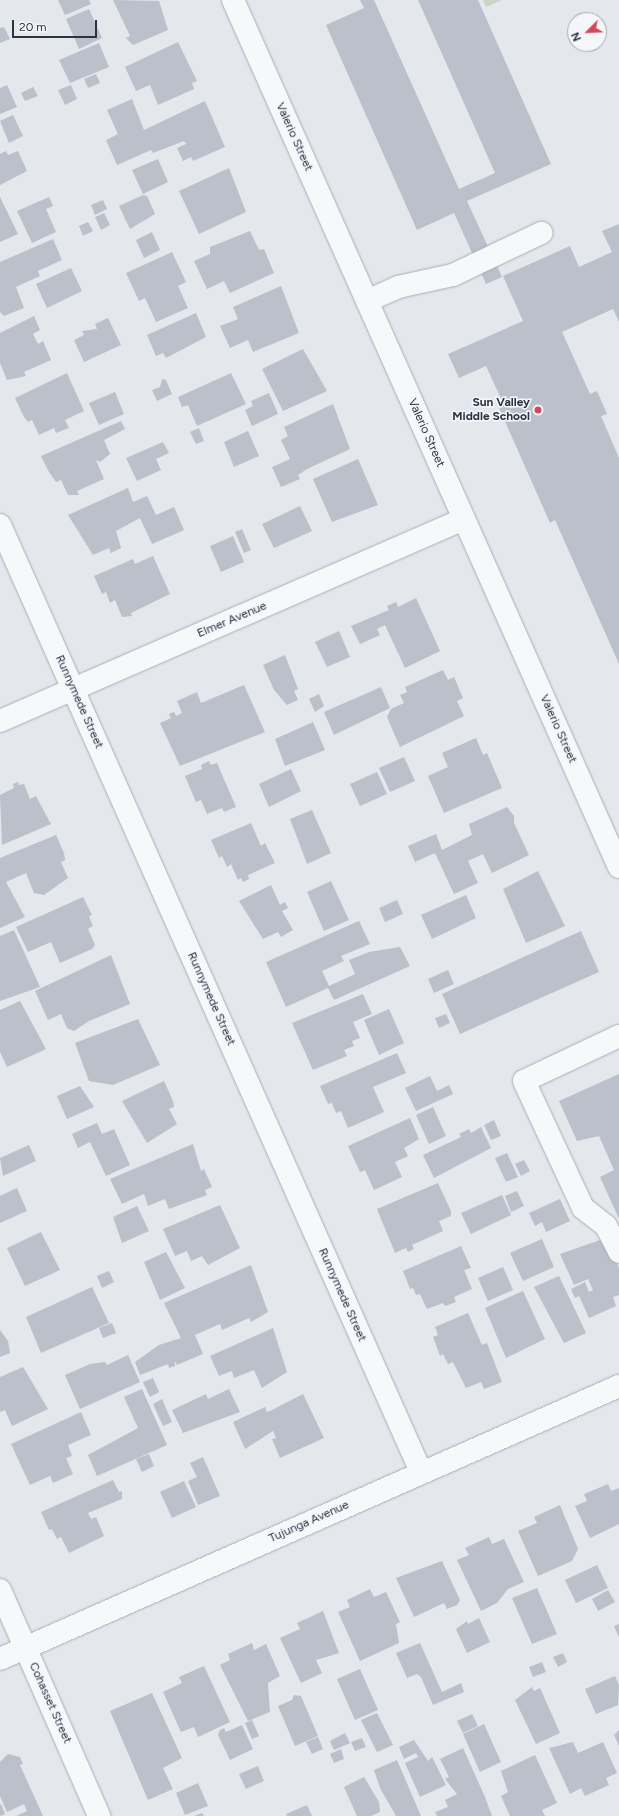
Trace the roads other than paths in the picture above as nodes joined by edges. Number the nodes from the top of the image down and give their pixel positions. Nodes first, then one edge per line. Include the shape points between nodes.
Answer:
1 (233, 0) edge
2 (541, 233) dead end
3 (367, 301) junction
4 (464, 519) junction
5 (0, 525) edge
6 (73, 688) junction
7 (0, 721) edge
8 (619, 867) edge
9 (619, 1036) edge
10 (619, 1252) edge
11 (619, 1386) edge
12 (421, 1472) junction
13 (0, 1590) edge
14 (26, 1648) junction
15 (0, 1659) edge
16 (99, 1816) edge

1 - 3 street, Valerio Street
2 - 3 street via 453,275 398,287
3 - 4 street, Valerio Street
4 - 6 street, Elmer Avenue
4 - 8 street, Valerio Street
5 - 6 street, Runnymede Street
6 - 7 street, Elmer Avenue
6 - 12 street, Runnymede Street
9 - 10 street via 524,1081 583,1208 606,1226
11 - 12 street, Tujunga Avenue
12 - 14 street, Tujunga Avenue
13 - 14 street, Cohasset Street
14 - 15 street, Tujunga Avenue
14 - 16 street, Cohasset Street

